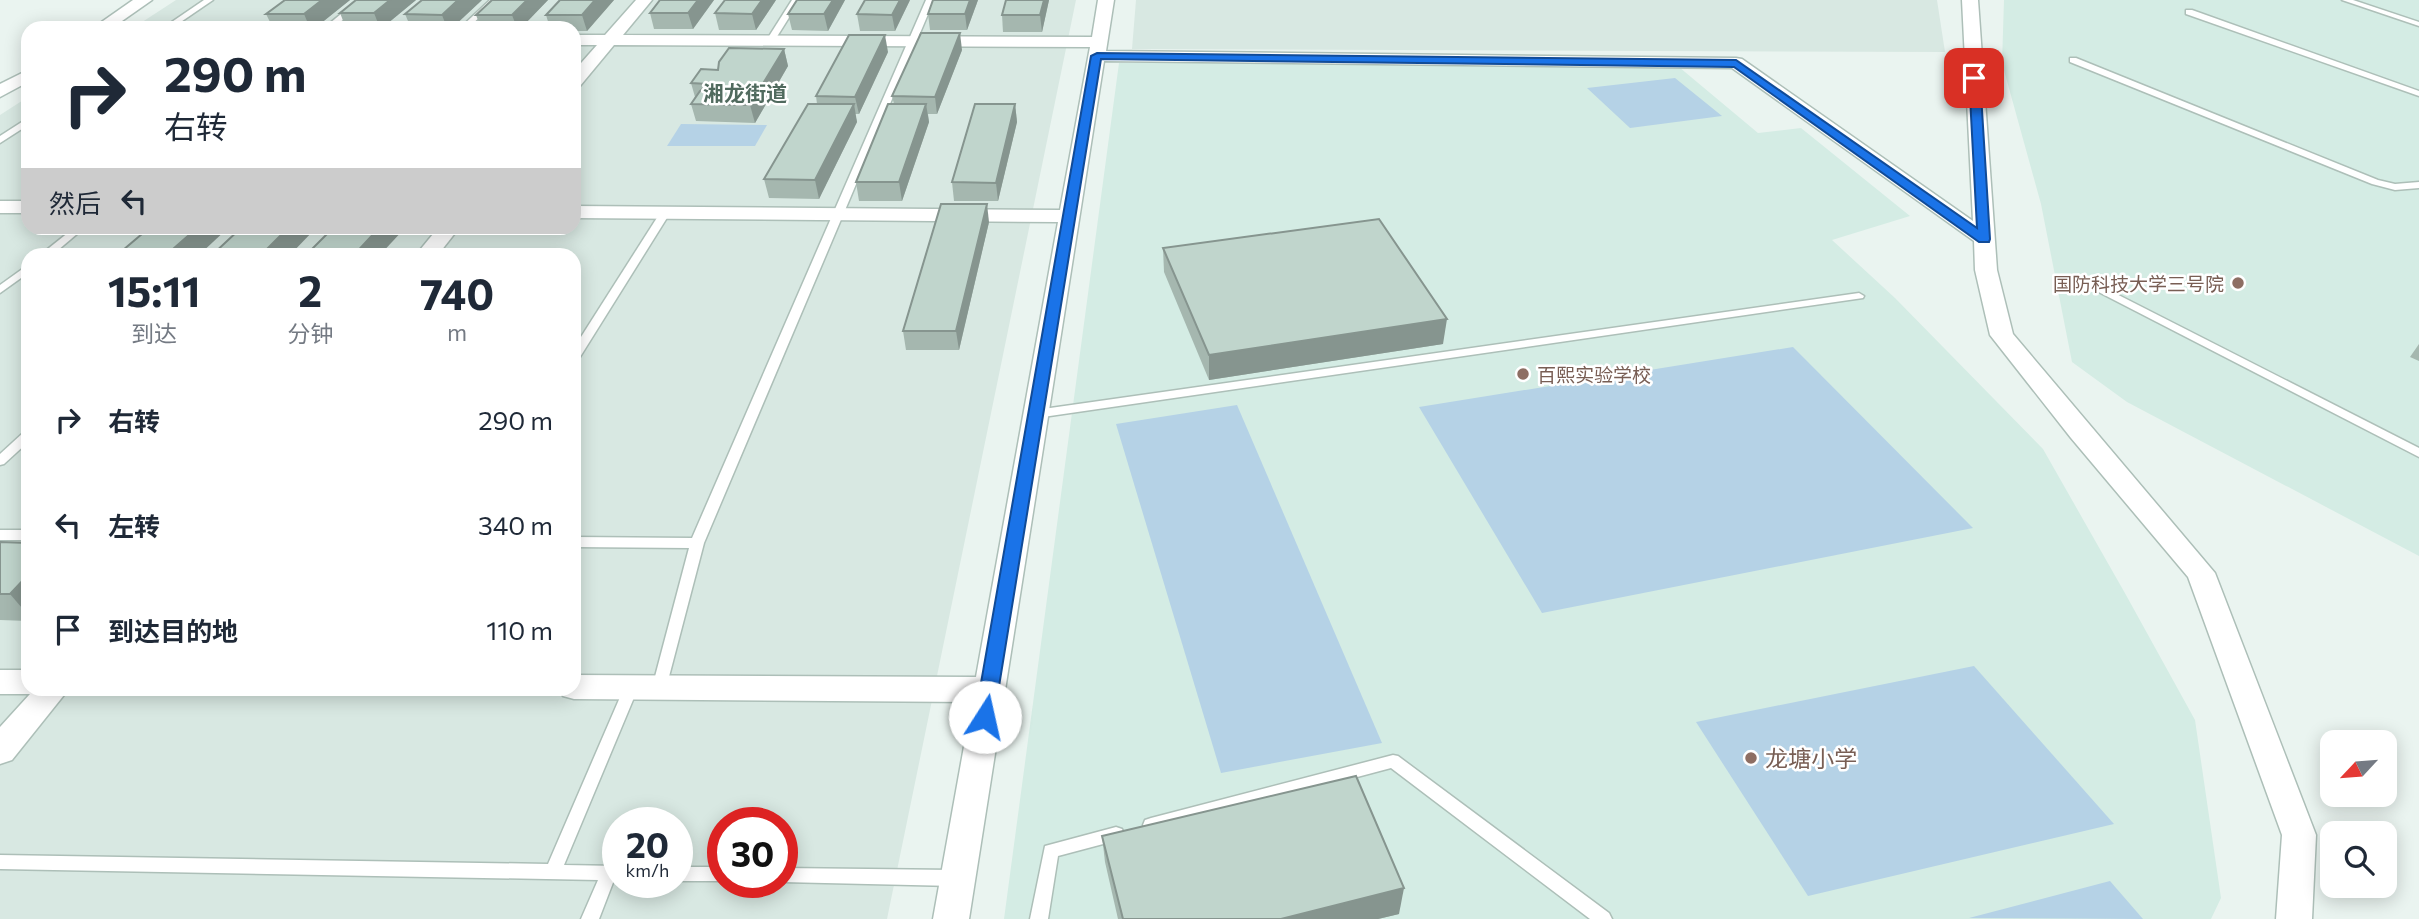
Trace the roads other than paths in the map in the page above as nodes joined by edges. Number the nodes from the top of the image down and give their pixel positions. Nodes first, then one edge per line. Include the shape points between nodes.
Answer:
1 (144, 0) edge
2 (209, 0) edge
3 (363, 0) edge
4 (494, 0) edge
5 (644, 0) edge
6 (796, 0) edge
7 (930, 0) edge
8 (1106, 0) edge
9 (1970, 0) edge
10 (2346, 0) edge
11 (2189, 12) dead end
12 (112, 21) edge
13 (178, 21) edge
14 (337, 21) edge
15 (472, 21) edge
16 (2419, 24) edge
17 (581, 40) edge
18 (609, 40) junction
19 (770, 41) junction
20 (912, 41) junction
21 (1098, 49) junction
22 (2073, 60) dead end
23 (581, 74) edge
24 (21, 79) edge
25 (0, 92) edge
26 (2419, 94) edge
27 (21, 126) edge
28 (0, 140) edge
29 (2419, 185) edge
30 (0, 207) edge
31 (21, 207) edge
32 (581, 212) edge
33 (665, 213) junction
34 (841, 214) junction
35 (1069, 216) junction
36 (70, 235) edge
37 (1984, 239) junction
38 (54, 248) edge
39 (21, 274) edge
40 (2087, 282) dead end
41 (0, 290) edge
42 (1859, 296) dead end
43 (581, 346) edge
44 (1036, 414) junction
45 (21, 442) edge
46 (2419, 453) edge
47 (0, 461) edge
48 (0, 535) edge
49 (21, 535) edge
50 (581, 542) edge
51 (697, 543) junction
52 (0, 682) edge
53 (21, 682) edge
54 (581, 687) edge
55 (645, 688) junction
56 (989, 691) junction
57 (47, 696) edge
58 (0, 750) edge
59 (0, 862) edge
60 (553, 872) junction
61 (602, 873) edge
62 (798, 876) edge
63 (958, 878) junction
64 (602, 895) edge
65 (590, 919) edge
66 (951, 919) edge
67 (1039, 919) edge
68 (1603, 919) edge
69 (2294, 919) edge

1 - 12 street
2 - 13 lane
3 - 14 lane
4 - 15 lane
5 - 18 street
6 - 19 lane
7 - 20 lane
8 - 21 street
9 - 37 street
10 - 16 lane
11 - 26 lane
17 - 18 street
18 - 19 street
18 - 23 street
19 - 20 street
20 - 21 street
20 - 34 lane
21 - 35 street
21 - 37 street via 1736,64
22 - 29 lane via 2375,182 2395,187
24 - 25 street
27 - 28 lane
30 - 31 street
32 - 33 street
33 - 34 street
33 - 43 lane
34 - 35 street
34 - 51 lane
35 - 44 street
36 - 38 lane
37 - 69 street via 1986,270 2002,335 2201,573 2299,835
39 - 41 lane
40 - 46 lane
42 - 44 lane
44 - 56 street
45 - 47 lane
48 - 49 lane
50 - 51 lane
51 - 55 lane
52 - 53 street
54 - 55 street
55 - 56 street
55 - 60 lane
56 - 63 street
57 - 58 street
59 - 60 lane
60 - 61 lane
62 - 63 lane
63 - 66 street
64 - 65 lane
67 - 68 lane via 1051,851 1392,761

